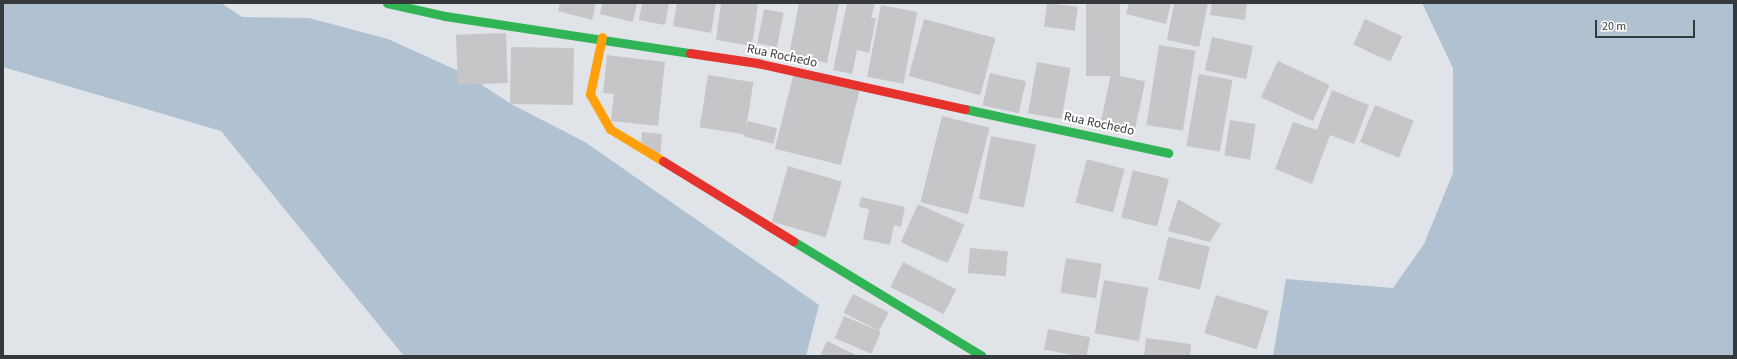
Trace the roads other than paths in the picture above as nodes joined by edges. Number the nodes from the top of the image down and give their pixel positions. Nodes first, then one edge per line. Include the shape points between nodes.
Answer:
1 (387, 3) edge
2 (602, 37) junction
3 (1168, 153) dead end
4 (982, 356) edge

1 - 2 street, Rua Rochedo via 446,16
2 - 3 street, Rua Rochedo via 757,63
2 - 4 street via 590,94 610,129

